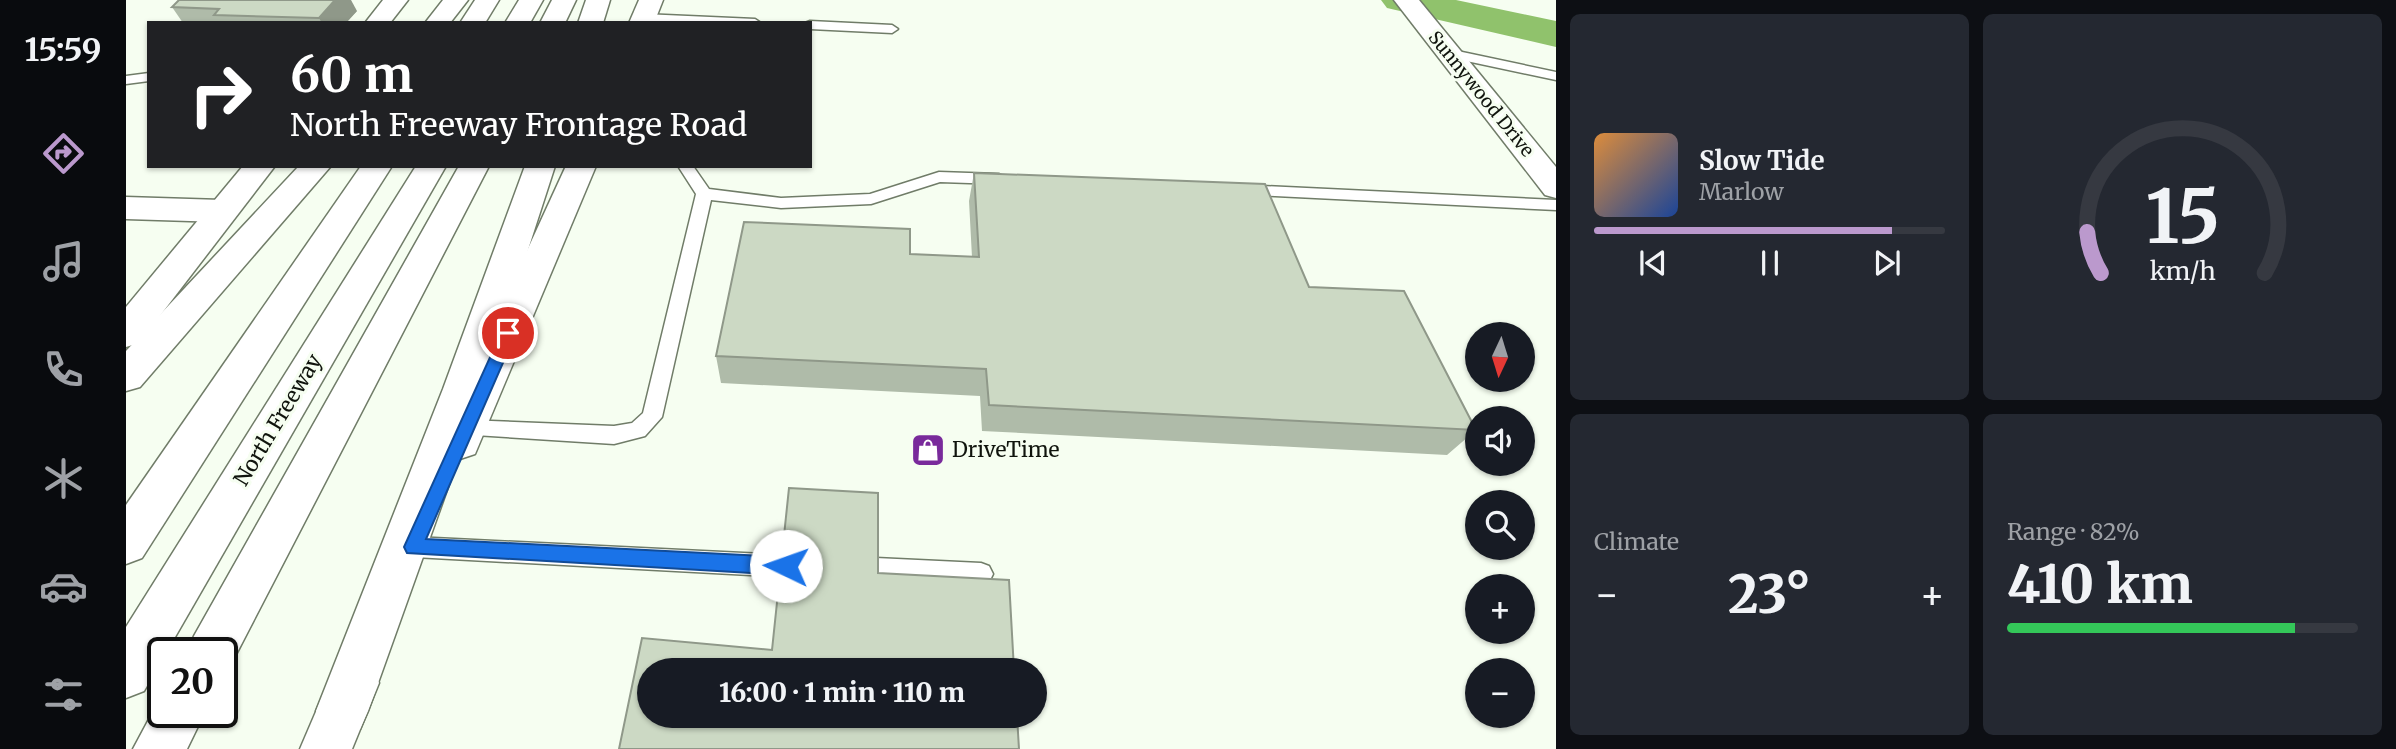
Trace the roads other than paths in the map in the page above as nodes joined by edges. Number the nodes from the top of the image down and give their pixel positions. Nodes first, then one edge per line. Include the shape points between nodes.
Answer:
1 (396, 0) edge
2 (456, 0) edge
3 (487, 0) edge
4 (531, 0) edge
5 (564, 0) edge
6 (598, 0) edge
7 (1406, 0) edge
8 (645, 14) edge
9 (379, 21) edge
10 (439, 21) edge
11 (473, 21) edge
12 (518, 21) edge
13 (553, 21) edge
14 (591, 21) edge
15 (731, 21) edge
16 (812, 25) edge
17 (892, 29) dead end
18 (1441, 44) junction
19 (1556, 76) edge
20 (147, 77) edge
21 (126, 80) edge
22 (258, 168) edge
23 (314, 168) edge
24 (376, 168) edge
25 (430, 168) edge
26 (473, 168) edge
27 (539, 168) edge
28 (580, 168) edge
29 (686, 168) edge
30 (1022, 180) edge
31 (1556, 188) edge
32 (1230, 190) edge
33 (704, 194) junction
34 (1556, 205) edge
35 (126, 208) edge
36 (222, 211) junction
37 (126, 333) edge
38 (126, 376) edge
39 (466, 428) junction
40 (126, 543) edge
41 (414, 547) junction
42 (786, 566) edge
43 (876, 569) edge
44 (981, 575) edge
45 (220, 637) edge
46 (126, 673) edge
47 (342, 711) junction
48 (170, 728) edge
49 (159, 749) edge
50 (326, 749) edge

1 - 9 main road
2 - 10 main road
3 - 11 main road
4 - 12 main road
5 - 13 main road
6 - 14 main road
7 - 18 main road, Sunnywood Drive
8 - 15 lane
16 - 17 lane
18 - 19 lane
18 - 31 main road, Sunnywood Drive
20 - 21 lane
22 - 36 main road
23 - 38 main road
24 - 40 main road
25 - 46 main road, North Freeway
26 - 45 main road
27 - 47 main road via 463,389
28 - 39 main road
29 - 33 lane
30 - 33 lane via 939,177 871,199 845,201 781,203
32 - 34 lane
33 - 39 lane via 652,417 638,430 614,435
35 - 36 main road
36 - 37 main road
39 - 41 main road
41 - 42 lane
41 - 47 main road
43 - 44 lane
47 - 50 main road
48 - 49 main road

